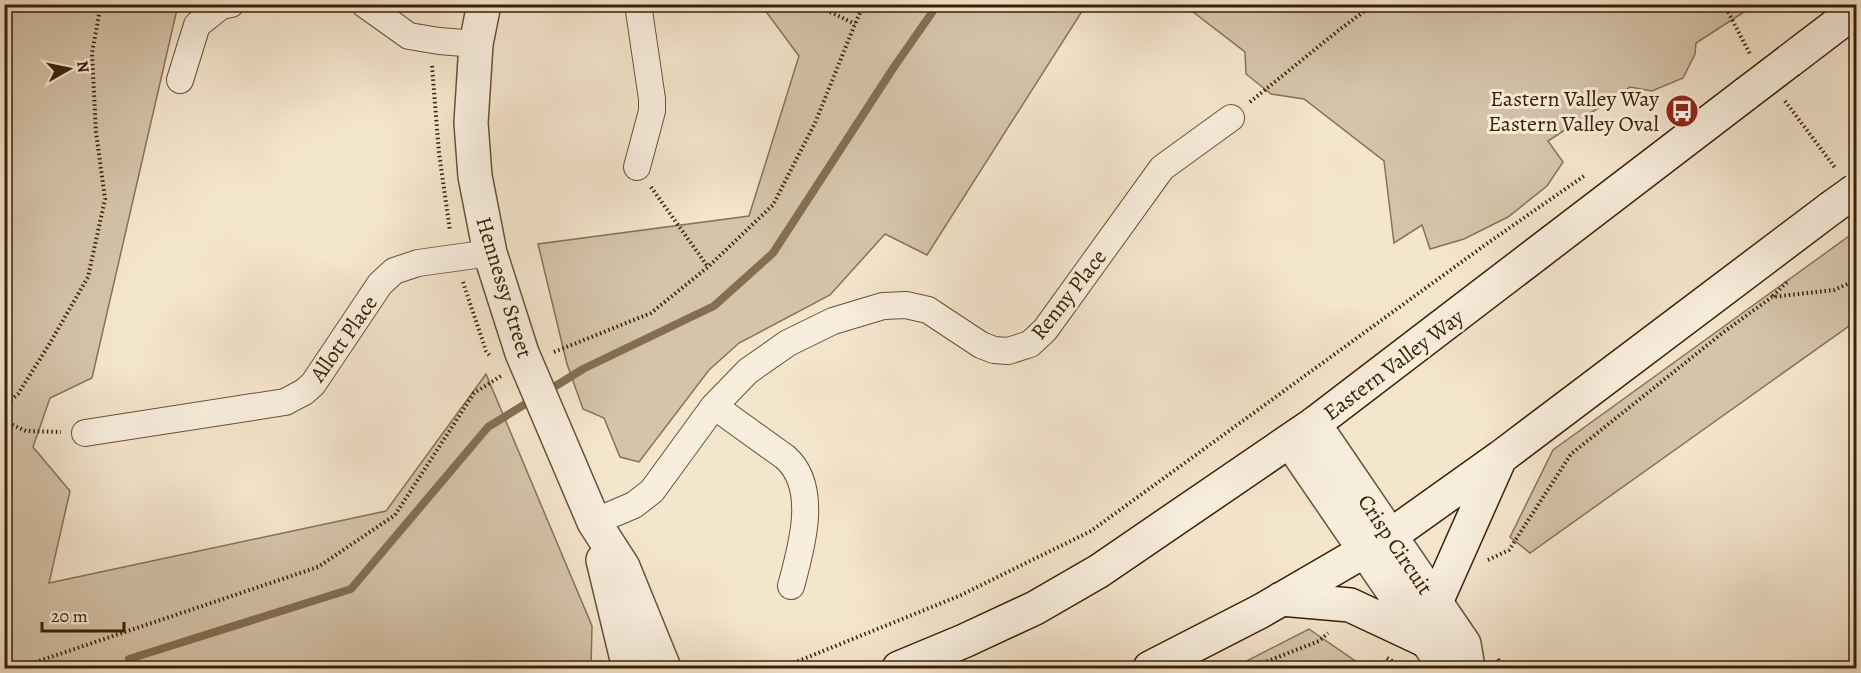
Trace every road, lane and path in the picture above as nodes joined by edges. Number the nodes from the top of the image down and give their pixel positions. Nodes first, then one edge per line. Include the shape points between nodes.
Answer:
1 (101, 4) edge
2 (231, 4) edge
3 (364, 4) edge
4 (484, 4) edge
5 (638, 4) edge
6 (814, 4) edge
7 (864, 4) edge
8 (1374, 4) edge
9 (1857, 10) edge
10 (855, 24) junction
11 (476, 44) junction
12 (180, 80) dead end
13 (1231, 118) joint
14 (637, 167) joint
15 (1590, 172) dead end
16 (1844, 199) edge
17 (490, 253) junction
18 (708, 267) junction
19 (1857, 280) edge
20 (528, 365) junction
21 (4, 406) edge
22 (714, 406) junction
23 (4, 421) edge
24 (86, 433) joint
25 (1302, 433) junction
26 (1501, 457) junction
27 (594, 522) junction
28 (1378, 543) junction
29 (1486, 561) dead end
30 (791, 586) dead end
31 (1281, 600) junction
32 (1436, 602) junction
33 (1335, 627) dead end
34 (1429, 642) junction
35 (18, 669) edge
36 (629, 669) edge
37 (663, 669) edge
38 (781, 669) edge
39 (899, 669) edge
40 (1150, 669) edge
41 (1250, 669) edge
42 (1453, 669) edge
43 (1467, 669) edge

1 - 21 path via 92,53 96,132 105,199 88,277 18,394
2 - 12 street via 221,6 197,25
3 - 11 street via 409,36
4 - 11 main road, Hennessy Street
5 - 14 street via 652,111
6 - 10 path
7 - 10 path
8 - 13 path
9 - 25 main road, Eastern Valley Way, bridge
10 - 18 path via 815,123 773,205
11 - 17 main road, Hennessy Street via 471,123 475,176
13 - 22 street, Renny Place via 1162,168 1045,330 1030,344 1008,351 994,350 928,310 906,305 883,306 833,321 788,343 747,371
14 - 18 path
15 - 38 path via 1091,531 958,596
16 - 26 main road
17 - 20 main road, Hennessy Street
17 - 24 street, Allott Place via 418,263 394,272 380,284 313,384 293,399
18 - 20 path via 651,313
19 - 29 path via 1834,290 1773,297 1725,331 1571,454 1509,550
20 - 27 main road, Hennessy Street
20 - 35 path via 505,373 474,393 395,515 318,567
22 - 27 street, Renny Place via 652,491 634,505
22 - 30 street via 785,457 800,476 804,532
23 - 24 path via 26,431
25 - 28 main road, Crisp Circuit
25 - 39 main road, Eastern Valley Way via 1099,571 1035,608
26 - 28 main road
26 - 32 main road
27 - 36 main road, Hennessy Street
27 - 37 main road, Hennessy Street via 623,567
28 - 31 main road
28 - 32 main road, Crisp Circuit
28 - 34 main road, Crisp Circuit
31 - 34 main road via 1350,605
31 - 40 main road
32 - 43 main road, Crisp Circuit via 1464,644
33 - 41 path via 1319,641
34 - 42 main road, Crisp Circuit via 1440,660

